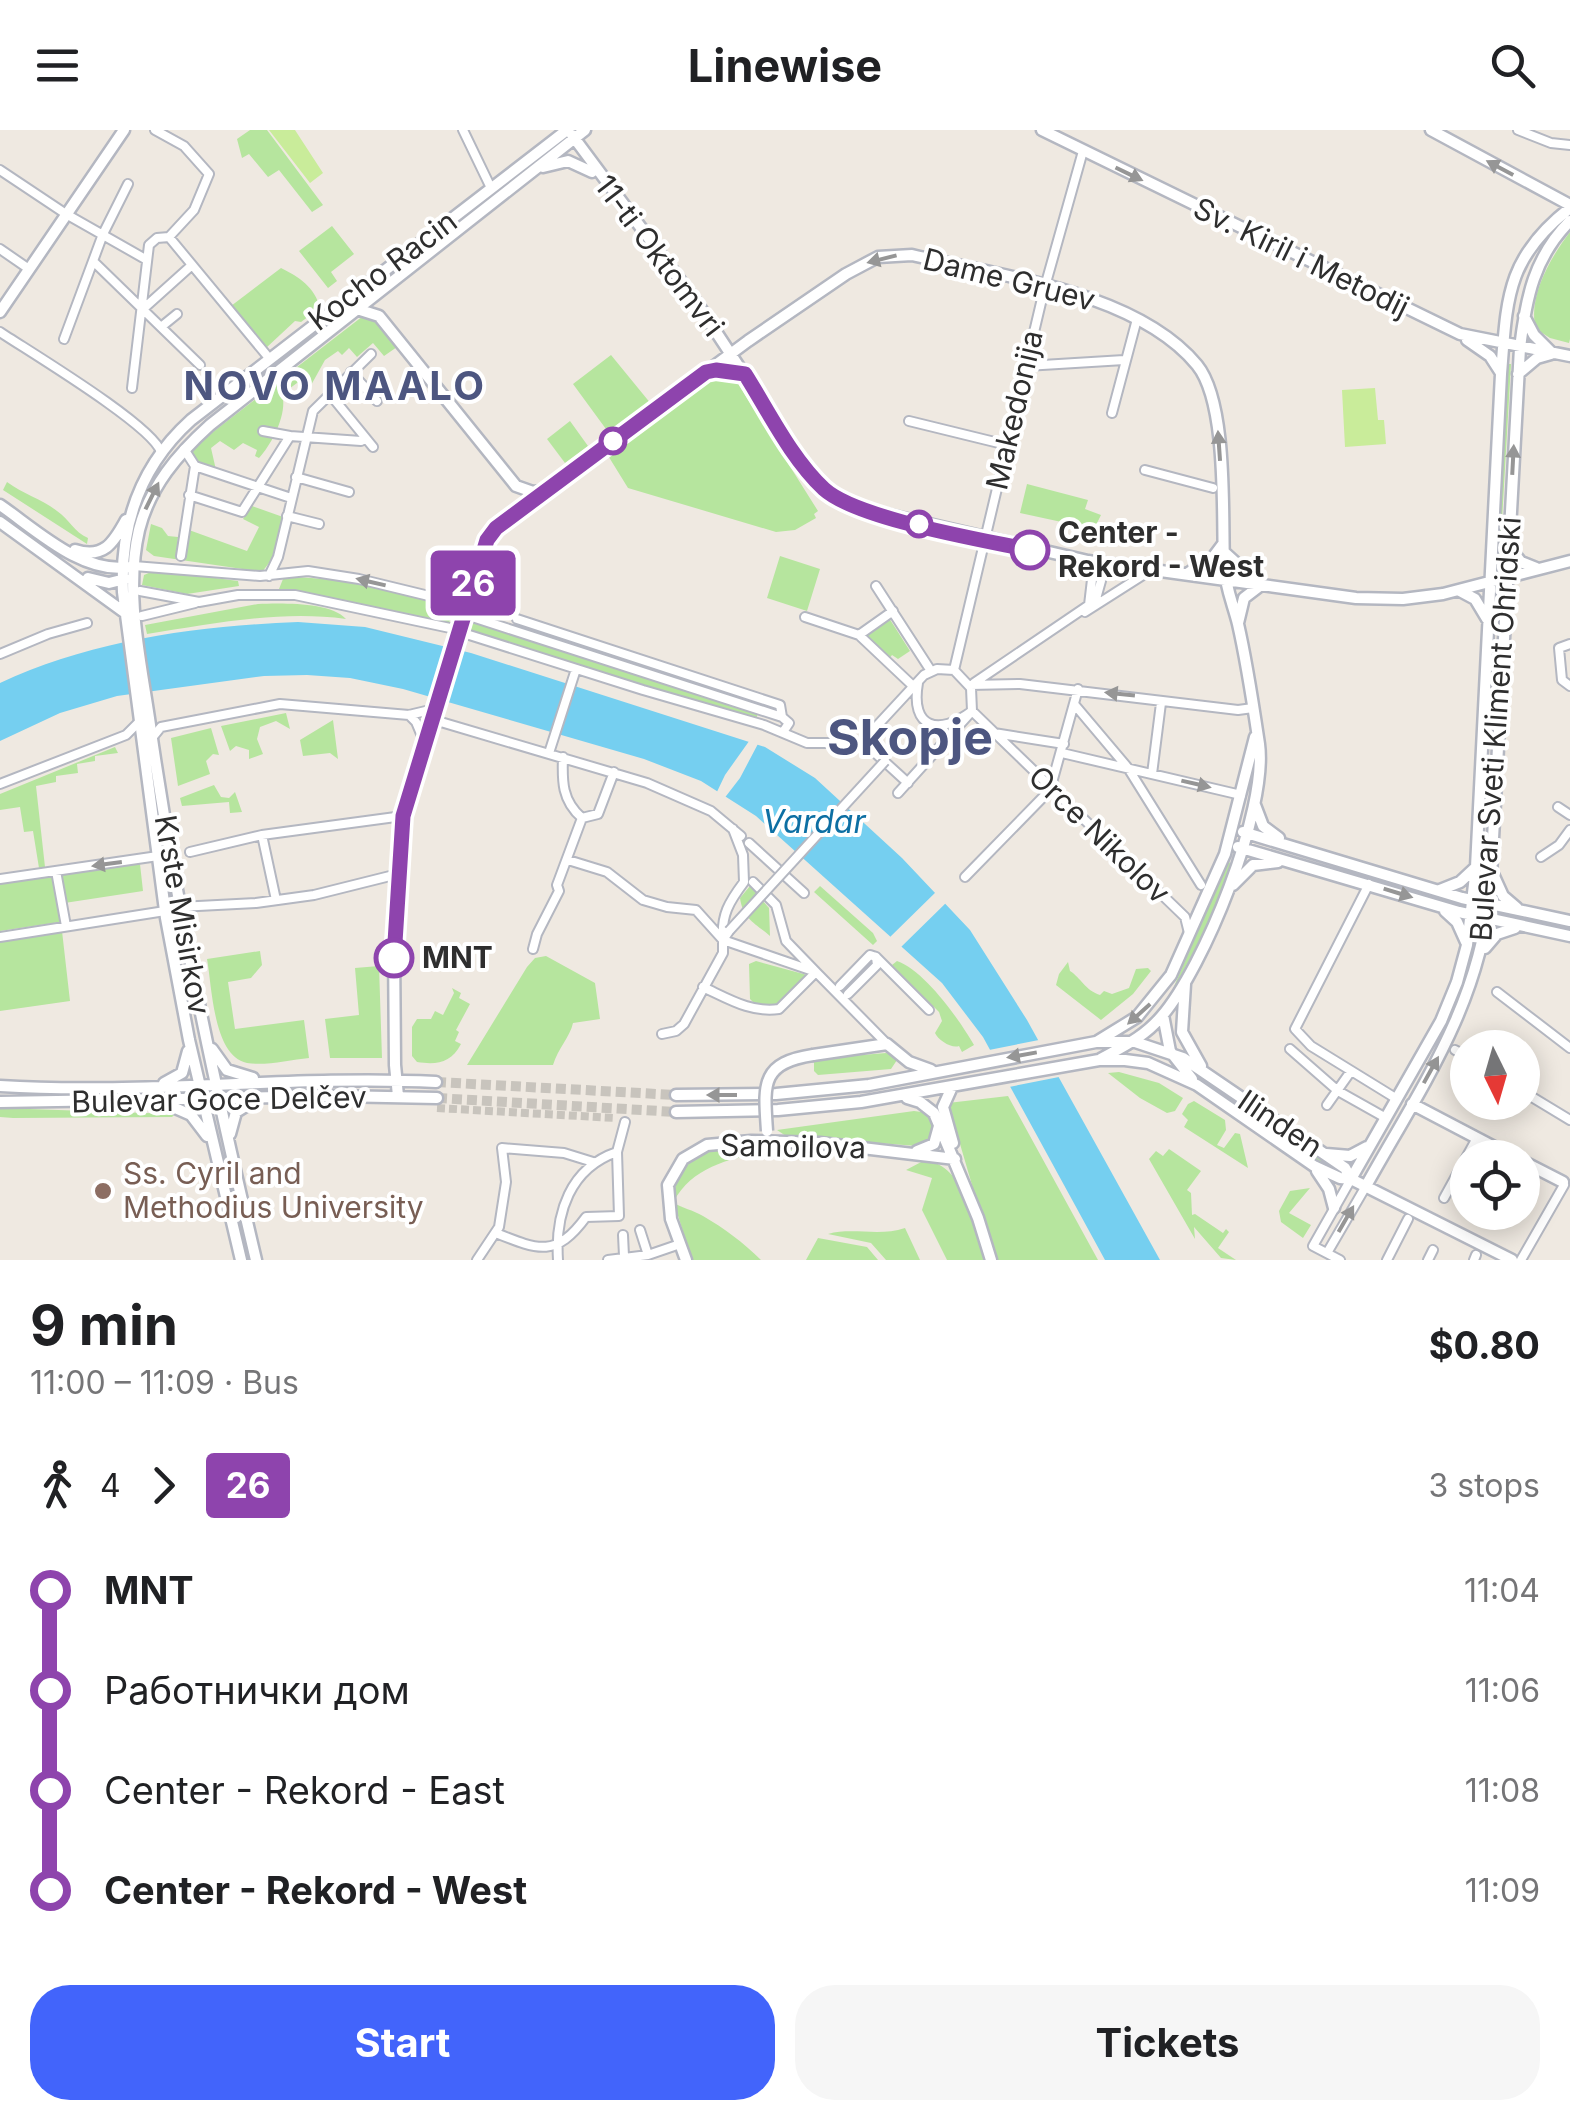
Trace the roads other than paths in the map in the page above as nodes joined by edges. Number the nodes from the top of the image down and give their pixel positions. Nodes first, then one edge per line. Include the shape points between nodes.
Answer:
1 (124, 130) edge
2 (155, 130) edge
3 (463, 130) edge
4 (585, 130) edge
5 (1042, 130) edge
6 (1431, 130) edge
7 (1518, 130) edge
8 (570, 133) edge
9 (1570, 145) edge
10 (1083, 151) junction
11 (0, 170) edge
12 (532, 171) junction
13 (601, 179) junction
14 (128, 184) dead end
15 (491, 188) junction
16 (1570, 207) edge
17 (66, 214) junction
18 (1570, 221) edge
19 (102, 234) junction
20 (169, 237) junction
21 (0, 249) edge
22 (147, 260) junction
23 (93, 261) junction
24 (192, 265) junction
25 (29, 269) junction
26 (1044, 287) junction
27 (381, 290) junction
28 (357, 309) junction
29 (143, 310) junction
30 (0, 312) edge
31 (177, 314) dead end
32 (379, 316) junction
33 (1524, 316) junction
34 (1137, 319) junction
35 (161, 327) junction
36 (0, 332) edge
37 (1460, 334) junction
38 (64, 340) dead end
39 (722, 340) junction
40 (748, 341) junction
41 (1504, 345) junction
42 (1520, 348) junction
43 (371, 354) dead end
44 (732, 354) junction
45 (1553, 354) junction
46 (1570, 356) edge
47 (269, 358) junction
48 (1124, 360) junction
49 (200, 365) dead end
50 (1026, 366) junction
51 (351, 372) junction
52 (706, 372) junction
53 (745, 374) junction
54 (1501, 374) junction
55 (1518, 374) junction
56 (132, 388) dead end
57 (326, 395) junction
58 (377, 401) dead end
59 (1112, 413) dead end
60 (909, 421) dead end
61 (264, 431) dead end
62 (290, 436) junction
63 (306, 438) junction
64 (360, 442) dead end
65 (1007, 444) junction
66 (374, 447) dead end
67 (184, 449) junction
68 (161, 452) junction
69 (195, 466) junction
70 (1144, 470) dead end
71 (296, 477) junction
72 (516, 486) junction
73 (260, 488) junction
74 (1214, 488) dead end
75 (547, 490) junction
76 (350, 492) dead end
77 (189, 495) junction
78 (291, 498) junction
79 (0, 505) edge
80 (130, 512) junction
81 (286, 516) junction
82 (511, 517) junction
83 (0, 522) edge
84 (319, 524) dead end
85 (985, 540) junction
86 (55, 543) junction
87 (1509, 547) junction
88 (1224, 548) junction
89 (181, 556) dead end
90 (278, 558) junction
91 (1570, 561) edge
92 (65, 566) junction
93 (1094, 567) junction
94 (1542, 569) junction
95 (1151, 570) junction
96 (128, 573) junction
97 (292, 573) junction
98 (1186, 575) junction
99 (269, 576) junction
100 (1507, 578) junction
101 (1226, 580) junction
102 (1101, 581) junction
103 (1490, 583) junction
104 (1128, 585) junction
105 (1262, 585) junction
106 (876, 586) dead end
107 (136, 591) junction
108 (1460, 591) junction
109 (199, 602) junction
110 (1094, 606) junction
111 (467, 610) junction
112 (893, 611) junction
113 (134, 613) junction
114 (517, 618) dead end
115 (805, 618) dead end
116 (1488, 620) junction
117 (87, 623) dead end
118 (1238, 624) junction
119 (456, 632) junction
120 (859, 635) junction
121 (1570, 644) edge
122 (0, 654) edge
123 (1015, 659) dead end
124 (576, 668) dead end
125 (954, 670) junction
126 (931, 671) junction
127 (916, 683) junction
128 (1566, 683) edge
129 (970, 686) junction
130 (1078, 689) junction
131 (1162, 700) junction
132 (1074, 704) junction
133 (1249, 708) junction
134 (972, 711) junction
135 (434, 714) junction
136 (409, 715) junction
137 (782, 717) junction
138 (145, 720) junction
139 (160, 726) junction
140 (1255, 726) junction
141 (783, 732) junction
142 (994, 733) junction
143 (126, 735) junction
144 (862, 741) junction
145 (148, 742) junction
146 (425, 742) junction
147 (1063, 748) junction
148 (550, 749) junction
149 (872, 750) junction
150 (563, 756) junction
151 (863, 760) dead end
152 (885, 761) junction
153 (1128, 768) junction
154 (614, 772) junction
155 (1152, 774) junction
156 (908, 783) junction
157 (0, 784) edge
158 (1140, 785) junction
159 (1050, 790) junction
160 (898, 793) dead end
161 (1240, 795) junction
162 (1255, 804) junction
163 (1558, 807) dead end
164 (1570, 815) edge
165 (403, 816) junction
166 (582, 818) junction
167 (732, 829) junction
168 (1232, 829) junction
169 (1570, 830) edge
170 (1248, 833) junction
171 (262, 835) junction
172 (741, 836) dead end
173 (749, 844) dead end
174 (1228, 844) junction
175 (1243, 848) junction
176 (1297, 848) junction
177 (190, 852) dead end
178 (158, 856) junction
179 (1541, 856) dead end
180 (568, 860) junction
181 (1294, 862) junction
182 (1476, 867) junction
183 (1492, 869) junction
184 (56, 871) junction
185 (398, 874) junction
186 (965, 878) dead end
187 (0, 879) edge
188 (753, 882) dead end
189 (1201, 885) dead end
190 (1366, 888) junction
191 (1229, 889) junction
192 (1438, 891) junction
193 (804, 893) dead end
194 (276, 900) junction
195 (1472, 900) junction
196 (1436, 905) junction
197 (1489, 905) junction
198 (180, 907) junction
199 (1202, 910) junction
200 (165, 911) junction
201 (1522, 912) junction
202 (1471, 915) junction
203 (1185, 917) junction
204 (1487, 919) junction
205 (1570, 921) edge
206 (66, 926) junction
207 (1522, 928) junction
208 (1570, 936) edge
209 (0, 937) edge
210 (1189, 937) junction
211 (723, 940) junction
212 (1467, 946) junction
213 (533, 949) dead end
214 (1482, 953) junction
215 (876, 957) junction
216 (816, 972) junction
217 (1171, 975) junction
218 (1186, 981) junction
219 (840, 986) dead end
220 (704, 987) junction
221 (1497, 992) dead end
222 (848, 994) dead end
223 (929, 1010) dead end
224 (1162, 1016) junction
225 (202, 1027) junction
226 (662, 1034) dead end
227 (189, 1040) junction
228 (1096, 1042) junction
229 (1135, 1042) junction
230 (887, 1044) junction
231 (1311, 1046) junction
232 (1570, 1048) edge
233 (1290, 1049) dead end
234 (1170, 1051) junction
235 (902, 1056) junction
236 (1302, 1059) junction
237 (1099, 1060) junction
238 (943, 1070) junction
239 (1351, 1071) junction
240 (1204, 1072) junction
241 (263, 1080) junction
242 (396, 1081) junction
243 (436, 1082) tunnel mouth
244 (887, 1082) junction
245 (215, 1083) junction
246 (199, 1084) junction
247 (1197, 1085) junction
248 (0, 1086) edge
249 (153, 1087) junction
250 (952, 1087) junction
251 (1338, 1092) junction
252 (676, 1095) tunnel mouth
253 (398, 1096) junction
254 (901, 1096) junction
255 (266, 1097) junction
256 (438, 1098) tunnel mouth
257 (219, 1099) junction
258 (1397, 1099) junction
259 (202, 1100) junction
260 (0, 1102) edge
261 (151, 1102) junction
262 (1540, 1102) edge
263 (1412, 1104) junction
264 (1327, 1105) dead end
265 (676, 1112) tunnel mouth
266 (1386, 1118) junction
267 (1570, 1120) edge
268 (625, 1122) dead end
269 (938, 1123) junction
270 (768, 1136) junction
271 (1477, 1138) junction
272 (1481, 1140) edge
273 (1372, 1144) junction
274 (230, 1145) junction
275 (213, 1148) junction
276 (618, 1152) junction
277 (900, 1152) junction
278 (1322, 1152) junction
279 (955, 1159) junction
280 (594, 1162) junction
281 (1314, 1166) junction
282 (1540, 1169) edge
283 (1351, 1178) junction
284 (1567, 1182) edge
285 (1366, 1186) junction
286 (1444, 1198) dead end
287 (1334, 1208) junction
288 (1408, 1219) dead end
289 (640, 1230) dead end
290 (496, 1234) junction
291 (622, 1234) dead end
292 (557, 1243) junction
293 (680, 1244) junction
294 (535, 1248) junction
295 (1433, 1250) dead end
296 (1327, 1253) junction
297 (648, 1255) junction
298 (624, 1256) junction
299 (661, 1256) edge
300 (481, 1258) edge
301 (240, 1260) edge
302 (256, 1260) edge
303 (532, 1260) edge
304 (558, 1260) edge
305 (608, 1260) edge
306 (686, 1260) edge
307 (991, 1260) edge
308 (1340, 1260) edge
309 (1388, 1260) edge
310 (1428, 1260) edge
311 (1512, 1260) edge
312 (1520, 1260) edge

1 - 17 street
2 - 20 street via 184,146 209,174 188,219
3 - 15 street
4 - 8 street, Kocho Racin
5 - 10 street, Sv. Kiril i Metodij
16 -> 6 street
7 - 9 street
8 - 12 street, Kocho Racin
8 - 13 street, 11-ti Oktomvri
8 - 15 street, Kocho Racin
10 - 26 street, Makedonija
10 -> 37 street, Sv. Kiril i Metodij
11 - 17 street
12 - 13 street via 568,161
12 - 27 street, Kocho Racin
13 - 39 street, 11-ti Oktomvri
14 - 19 street
15 - 47 street, Kocho Racin
16 - 41 street, Bulevar Sveti Kliment Ohridski via 1521,260
17 - 19 street
17 - 25 street
18 - 33 street, Bulevar Sveti Kliment Ohridski via 1536,267
19 - 22 street
19 - 23 street
20 - 22 street via 152,240
20 - 24 street
21 - 25 street
22 - 29 street
23 - 29 street
23 - 38 street
24 - 29 street
24 - 47 street
25 - 30 street
26 - 34 street, Dame Gruev via 1101,301
26 -> 40 street, Dame Gruev via 887,255 846,274
26 - 50 street, Makedonija
27 - 28 street, Kocho Racin
27 - 32 street
28 - 32 street
28 - 67 street, Kocho Racin
29 - 35 street
29 - 56 street
31 - 35 street
32 - 72 street
33 - 42 street, Bulevar Sveti Kliment Ohridski
33 - 45 street
34 - 48 street
88 -> 34 street, Dame Gruev via 1213,401 1200,368
35 - 49 street
36 - 68 street via 128,419
37 - 41 street, Sv. Kiril i Metodij
37 - 54 street via 1490,356
39 - 40 street
39 - 44 street, 11-ti Oktomvri
40 - 44 street, Dame Gruev
41 - 42 street, Sv. Kiril i Metodij
41 - 54 street, Bulevar Sveti Kliment Ohridski
42 - 45 street, Sv. Kiril i Metodij
42 - 55 street, Bulevar Sveti Kliment Ohridski
43 - 51 street
44 - 52 street, Dame Gruev
44 - 53 street, 11-ti Oktomvri
45 - 46 street, Sv. Kiril i Metodij
45 - 55 street
47 - 68 street, Kocho Racin
48 - 50 street
48 - 59 street
50 - 65 street, Makedonija
51 - 57 street
51 - 58 street
52 - 53 street
52 - 75 street, Dame Gruev
53 - 85 street, 11-ti Oktomvri via 813,477 834,497 866,512
54 - 103 street, Bulevar Sveti Kliment Ohridski
87 -> 55 street, Bulevar Sveti Kliment Ohridski
57 - 63 street via 312,411
57 - 66 street
60 - 65 street
61 - 62 street
62 - 63 street
62 - 73 street
63 - 64 street
63 - 71 street
65 - 85 street, Makedonija
67 - 69 street
96 -> 67 street, Kocho Racin via 145,510
68 - 80 street, Kocho Racin
69 - 73 street
69 - 77 street
70 - 74 street
71 - 76 street
71 - 78 street
72 - 75 street
72 - 82 street
73 - 77 street via 242,512
73 - 78 street
75 - 82 street, Dame Gruev
77 - 89 street
78 - 81 street
79 - 86 street
80 - 86 street via 101,552
80 - 96 street, Kocho Racin
81 - 84 street
81 - 90 street
82 - 111 street via 487,540
83 - 92 street
85 - 93 street, 11-ti Oktomvri
85 - 125 street, Makedonija
86 - 96 street
87 - 94 street via 1521,562
87 - 100 street, Bulevar Sveti Kliment Ohridski
88 - 98 street
88 - 101 street, Dame Gruev
88 - 105 street
90 - 97 street
90 - 99 street
91 - 94 street, 11-ti Oktomvri
92 - 96 street via 97,581
92 - 113 street
93 - 95 street, 11-ti Oktomvri
93 - 102 street
93 - 129 street via 1088,604
94 - 100 street, 11-ti Oktomvri
95 - 98 street, 11-ti Oktomvri
95 - 104 street
96 - 99 street
96 - 107 street, Krste Misirkov
96 - 113 street, Krste Misirkov
97 - 99 street
111 -> 97 street via 358,578
98 - 101 street, 11-ti Oktomvri
100 - 103 street, 11-ti Oktomvri
100 - 183 street, Bulevar Sveti Kliment Ohridski
101 - 105 street, 11-ti Oktomvri
101 - 118 street, Dame Gruev
102 - 104 street
102 - 110 street
103 - 108 street, 11-ti Oktomvri
103 - 116 street, Bulevar Sveti Kliment Ohridski
104 - 110 street
105 - 108 street, 11-ti Oktomvri via 1380,599
105 - 118 street via 1244,598
106 - 112 street
107 - 109 street
107 - 113 street, Krste Misirkov
108 - 116 street via 1475,599
109 - 113 street
109 - 119 street via 238,594 295,595
110 - 123 street
111 - 119 street
111 - 137 street
112 - 120 street
112 - 126 street
113 - 138 street, Krste Misirkov
114 - 137 street via 780,705
115 - 120 street
116 - 182 street, Bulevar Sveti Kliment Ohridski
117 - 122 street
118 - 133 street, Dame Gruev
119 - 135 street
119 - 141 street
120 - 127 street
121 - 128 street via 1559,648
124 - 148 street
125 - 126 street
125 - 129 street
126 - 127 street
127 - 134 street via 920,715 936,726
127 - 144 street
129 - 130 street
129 - 134 street
131 -> 130 street
130 - 132 street
131 - 133 street
131 - 155 street
132 - 147 street
132 - 153 street
133 - 140 street, Dame Gruev
134 - 142 street, Orce Nikolov
134 - 156 street
135 - 136 street
135 - 146 street
135 - 148 street
136 - 139 street via 280,704
136 - 146 street
137 - 141 street via 789,723
138 - 139 street
138 - 143 street
138 - 145 street, Krste Misirkov
139 - 145 street
140 - 161 street
140 - 162 street, Dame Gruev
141 - 144 street via 807,743
142 - 147 street
142 - 159 street, Orce Nikolov
143 - 145 street
143 - 157 street
144 - 149 street
145 - 178 street, Krste Misirkov
145 - 198 street, Krste Misirkov
146 - 165 street
147 - 153 street
147 - 159 street
148 - 150 street
149 - 151 street
149 - 152 street
150 - 154 street
150 - 166 street via 570,808
152 - 156 street
152 - 211 street, bridge
153 - 155 street
153 - 158 street
154 - 166 street via 598,814
154 - 167 street via 711,811
155 - 158 street
155 -> 161 street
156 - 160 street
158 - 189 street
159 - 186 street
159 - 203 street, Orce Nikolov
161 - 168 street
162 - 170 street, Dame Gruev
162 - 176 street via 1270,833
163 - 164 street
165 - 171 street
165 - 185 street
166 - 180 street
167 - 172 street
167 - 211 street via 744,882 722,920
168 - 170 street
168 - 174 street
169 - 179 street
170 - 175 street, Dame Gruev
170 - 176 street
171 - 177 street
171 - 194 street
173 - 193 street
174 - 175 street
174 - 199 street
175 - 181 street
175 - 191 street, Dame Gruev
176 - 192 street
178 -> 184 street
178 - 200 street, Krste Misirkov
180 - 211 street via 607,872 642,900 696,910
180 - 213 street
181 - 190 street
181 - 191 street via 1252,866
182 - 192 street
182 - 195 street, Bulevar Sveti Kliment Ohridski
183 - 197 street, Bulevar Sveti Kliment Ohridski
183 - 201 street via 1503,896
184 - 187 street
184 - 206 street
185 - 194 street
185 - 242 street
188 - 216 street via 776,905 786,940
190 -> 196 street
190 - 231 street via 1295,1029
191 - 218 street, Dame Gruev
192 - 195 street
194 - 198 street
195 - 197 street
195 - 202 street, Bulevar Sveti Kliment Ohridski
196 - 202 street
196 - 212 street via 1457,922
197 - 201 street
197 - 204 street, Bulevar Sveti Kliment Ohridski
198 - 225 street, Krste Misirkov
199 - 203 street, Orce Nikolov
199 - 210 street
200 - 206 street
200 - 227 street, Krste Misirkov
201 - 205 street
202 - 204 street
202 - 212 street, Bulevar Sveti Kliment Ohridski
203 - 210 street, Orce Nikolov
204 - 207 street
204 - 214 street, Bulevar Sveti Kliment Ohridski
206 - 209 street
207 - 208 street
207 - 214 street via 1497,934
210 - 217 street
211 - 216 street
211 - 220 street
212 - 258 street, Bulevar Sveti Kliment Ohridski via 1449,1003
263 -> 214 street, Bulevar Sveti Kliment Ohridski via 1457,1022
215 - 219 street via 870,955
215 - 222 street via 877,964
215 - 223 street
216 - 220 street via 774,1010 751,1009
216 - 230 street
217 - 224 street, Ilinden
217 -> 228 street via 1137,1017
218 - 224 street
218 - 240 street, Ilinden via 1182,1032
220 - 226 street via 684,1024
221 - 232 street
224 - 229 street
224 - 234 street, Ilinden
225 - 241 street via 227,1070
225 - 245 street, Krste Misirkov
227 - 246 street, Krste Misirkov
227 - 249 street via 182,1073
228 - 229 street, Ilinden
228 -> 238 street
229 - 234 street, Ilinden
229 - 237 street
230 - 235 street
230 - 270 street, bridge via 785,1062 765,1091
231 - 236 street
231 - 239 street
233 - 236 street
234 - 240 street, Ilinden
234 - 247 street, Ilinden
235 - 238 street
235 - 244 street
236 - 251 street
237 - 247 street, Ilinden via 1148,1062
237 - 250 street
238 - 244 street
239 - 251 street
239 - 258 street
240 - 278 street, Ilinden
241 - 242 street, Bulevar Goce Delčev
241 - 245 street, Bulevar Goce Delčev
242 - 243 street, Bulevar Goce Delčev
242 - 253 street
244 -> 252 street via 776,1094
245 - 246 street, Bulevar Goce Delčev
245 - 257 street, Krste Misirkov
246 - 249 street, Bulevar Goce Delčev
246 - 259 street, Krste Misirkov
247 - 281 street, Ilinden
248 - 249 street, Bulevar Goce Delčev
250 - 254 street
250 - 279 street via 943,1107
251 - 264 street
251 - 266 street
253 - 255 street, Bulevar Goce Delčev
253 - 256 street, Bulevar Goce Delčev
254 - 265 street via 778,1110
254 - 269 street via 928,1107
255 - 257 street, Bulevar Goce Delčev
255 - 274 street via 236,1112
257 - 259 street, Bulevar Goce Delčev
257 - 274 street, Krste Misirkov
258 - 266 street, Bulevar Sveti Kliment Ohridski
259 - 261 street, Bulevar Goce Delčev
259 - 275 street, Krste Misirkov
260 - 261 street, Bulevar Goce Delčev
261 - 275 street via 191,1116
262 - 267 street
263 - 271 street
263 - 285 street, Bulevar Sveti Kliment Ohridski
266 - 273 street, Bulevar Sveti Kliment Ohridski
268 - 276 street
269 - 277 street via 934,1144
269 - 279 street
270 - 277 street, Samoilova
270 - 293 street, Samoilova via 712,1143 678,1163 668,1195
271 - 272 street
271 - 286 street
273 - 278 street via 1350,1156
273 - 283 street, Bulevar Sveti Kliment Ohridski
274 - 302 street, Krste Misirkov
275 - 301 street, Krste Misirkov
276 - 280 street
276 - 292 street via 620,1216 586,1218 567,1241
277 - 279 street, Samoilova
278 - 283 street, Ilinden
279 - 307 street
280 - 290 street via 502,1148 506,1182
280 - 292 street via 562,1204
281 - 283 street, Ilinden
281 - 287 street
282 - 284 street
283 - 285 street, Ilinden
283 - 287 street, Bulevar Sveti Kliment Ohridski
284 - 312 street
296 -> 285 street, Bulevar Sveti Kliment Ohridski
285 - 311 street, Ilinden
287 - 296 street, Bulevar Sveti Kliment Ohridski via 1313,1246
288 - 309 street
289 - 297 street
290 - 294 street
290 - 300 street
291 - 298 street
292 - 294 street
292 - 304 street
293 - 299 street
293 - 306 street, Samoilova
294 - 303 street
295 - 310 street
296 - 308 street
297 - 298 street
297 - 299 street
298 - 305 street

